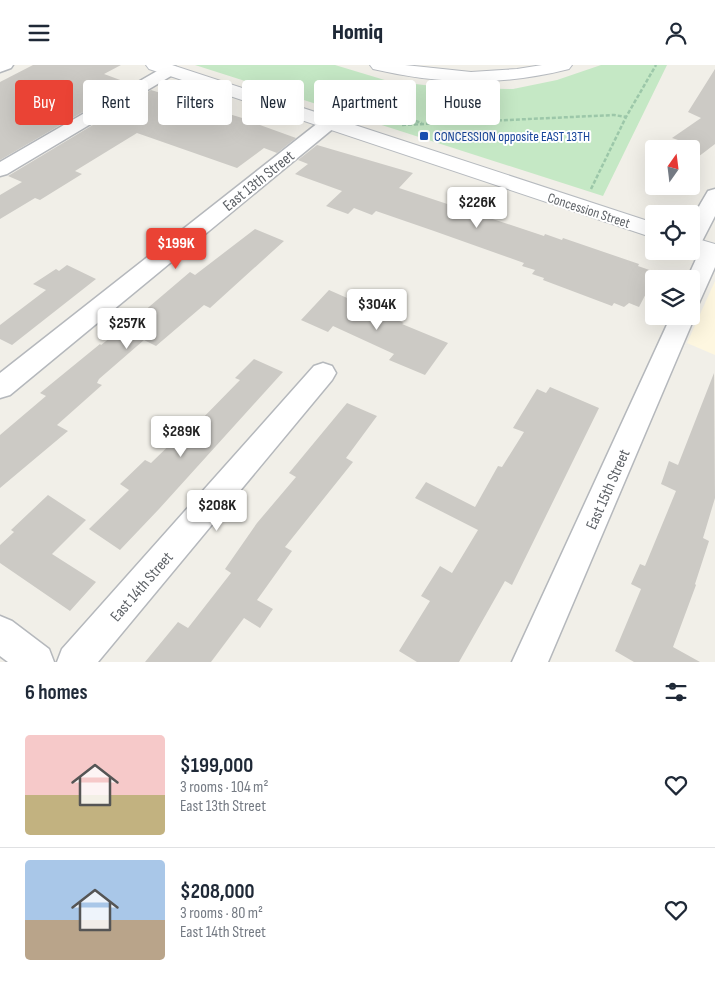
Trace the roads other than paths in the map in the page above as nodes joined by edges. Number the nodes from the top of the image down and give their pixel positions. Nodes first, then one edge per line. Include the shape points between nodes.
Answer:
1 (5, 65) edge
2 (379, 65) edge
3 (563, 65) edge
4 (0, 67) edge
5 (163, 68) edge
6 (314, 118) edge
7 (326, 125) edge
8 (334, 125) edge
9 (0, 170) edge
10 (715, 195) edge
11 (645, 228) edge
12 (702, 247) edge
13 (697, 270) edge
14 (679, 325) edge
15 (323, 373) dead end
16 (0, 388) edge
17 (0, 633) edge
18 (36, 662) edge
19 (75, 662) edge
20 (530, 662) edge

1 - 4 street
2 - 3 main road via 468,78 524,74
5 - 6 main road, Concession Street
5 - 9 street
7 - 16 street, East 13th Street
8 - 11 main road, Concession Street
10 - 12 street
12 - 13 street
14 - 20 street, East 15th Street
15 - 19 street, East 14th Street
17 - 18 street

